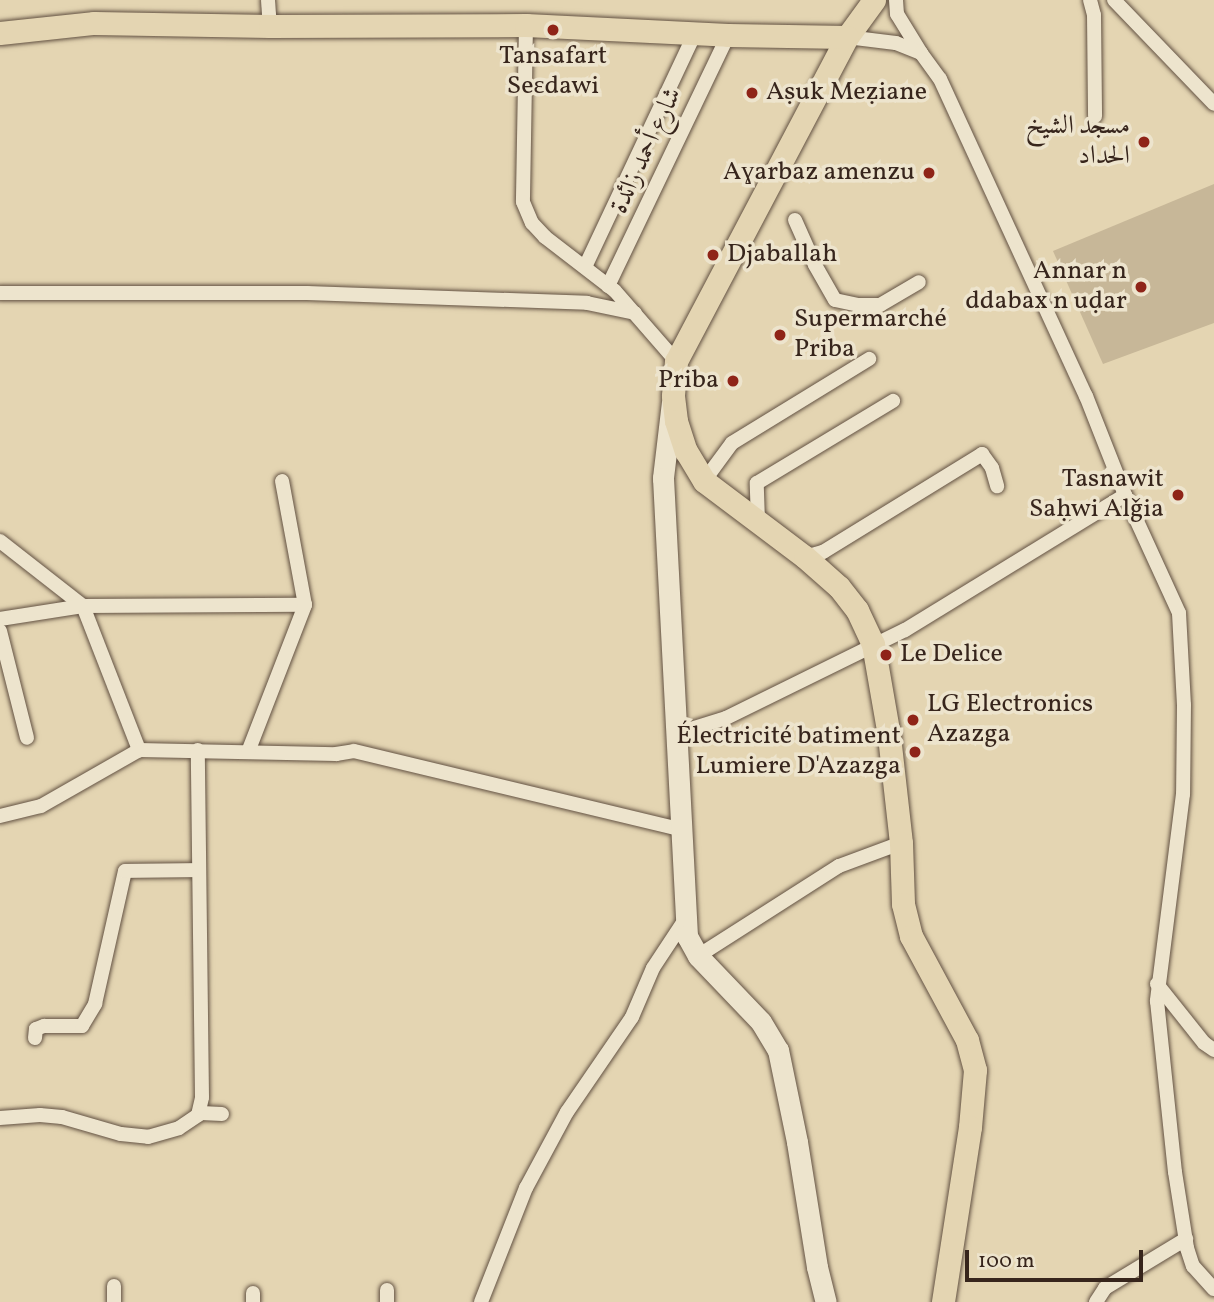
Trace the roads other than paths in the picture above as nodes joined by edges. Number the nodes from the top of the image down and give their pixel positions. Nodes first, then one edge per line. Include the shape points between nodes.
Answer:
1 (268, 0) edge
2 (874, 0) edge
3 (896, 0) edge
4 (1090, 0) edge
5 (1114, 0) edge
6 (526, 24) junction
7 (270, 26) junction
8 (696, 31) junction
9 (0, 33) edge
10 (728, 35) junction
11 (847, 37) junction
12 (921, 53) junction
13 (1214, 104) edge
14 (1095, 116) dead end
15 (795, 220) dead end
16 (585, 267) junction
17 (919, 282) dead end
18 (608, 286) junction
19 (0, 293) edge
20 (635, 313) junction
21 (869, 359) dead end
22 (676, 361) junction
23 (673, 396) junction
24 (893, 401) dead end
25 (282, 481) dead end
26 (704, 481) junction
27 (997, 486) dead end
28 (1125, 495) junction
29 (758, 521) junction
30 (0, 541) edge
31 (806, 557) junction
32 (83, 606) junction
33 (305, 606) junction
34 (0, 619) edge
35 (0, 631) edge
36 (873, 644) junction
37 (675, 734) junction
38 (27, 738) dead end
39 (139, 750) junction
40 (198, 750) junction
41 (248, 752) junction
42 (0, 816) edge
43 (682, 830) junction
44 (901, 844) junction
45 (198, 870) junction
46 (684, 921) junction
47 (698, 956) junction
48 (1157, 984) junction
49 (35, 1038) dead end
50 (1214, 1050) edge
51 (222, 1114) dead end
52 (198, 1115) junction
53 (0, 1118) edge
54 (1186, 1239) junction
55 (114, 1286) dead end
56 (1214, 1289) edge
57 (114, 1302) edge
58 (481, 1302) edge
59 (826, 1302) edge
60 (943, 1302) edge
61 (1096, 1302) edge

1 - 7 street
2 - 11 main road
3 - 12 street via 897,14
4 - 14 street
5 - 13 street
6 - 7 main road
6 - 8 main road
6 - 16 street via 523,202 545,237
7 - 9 main road via 94,23
8 - 10 main road
8 - 16 street, شارع أحمد زائدة
10 - 11 main road
10 - 18 street, شارع أحمد زائدة
11 - 12 street via 896,43
11 - 22 main road
12 - 28 street via 940,79 1086,396
15 - 17 street via 835,300 880,305
16 - 18 street
18 - 20 street
19 - 20 street via 307,293 587,303
20 - 22 street
21 - 26 street via 733,443
22 - 23 main road
23 - 26 main road via 686,451
23 - 37 street via 663,478
24 - 29 street via 757,483
25 - 33 street
26 - 29 main road
27 - 31 street via 982,454 822,552
28 - 36 street via 905,630
28 - 48 street via 1180,613 1183,794
29 - 31 main road
30 - 32 street
31 - 36 main road via 857,610
32 - 33 street
32 - 34 street
32 - 39 street
33 - 41 street
35 - 38 street
36 - 37 street via 726,718
36 - 44 main road
37 - 43 street
39 - 40 street
39 - 42 street via 41,806
40 - 41 street
40 - 45 street
41 - 43 street via 354,751
43 - 46 street
44 - 47 street via 839,866
44 - 60 main road via 903,904 911,936 967,1040 975,1070
45 - 49 street via 125,872 95,1004 82,1026 44,1026 36,1029
45 - 52 street via 202,1097
46 - 47 street
46 - 58 street via 653,968 632,1017 567,1112 526,1188
47 - 59 street via 761,1022 778,1050
48 - 50 street
48 - 54 street via 1161,1055
51 - 52 street
52 - 53 street via 179,1128 148,1137 62,1117
54 - 56 street via 1194,1266
54 - 61 street via 1105,1288
55 - 57 street

